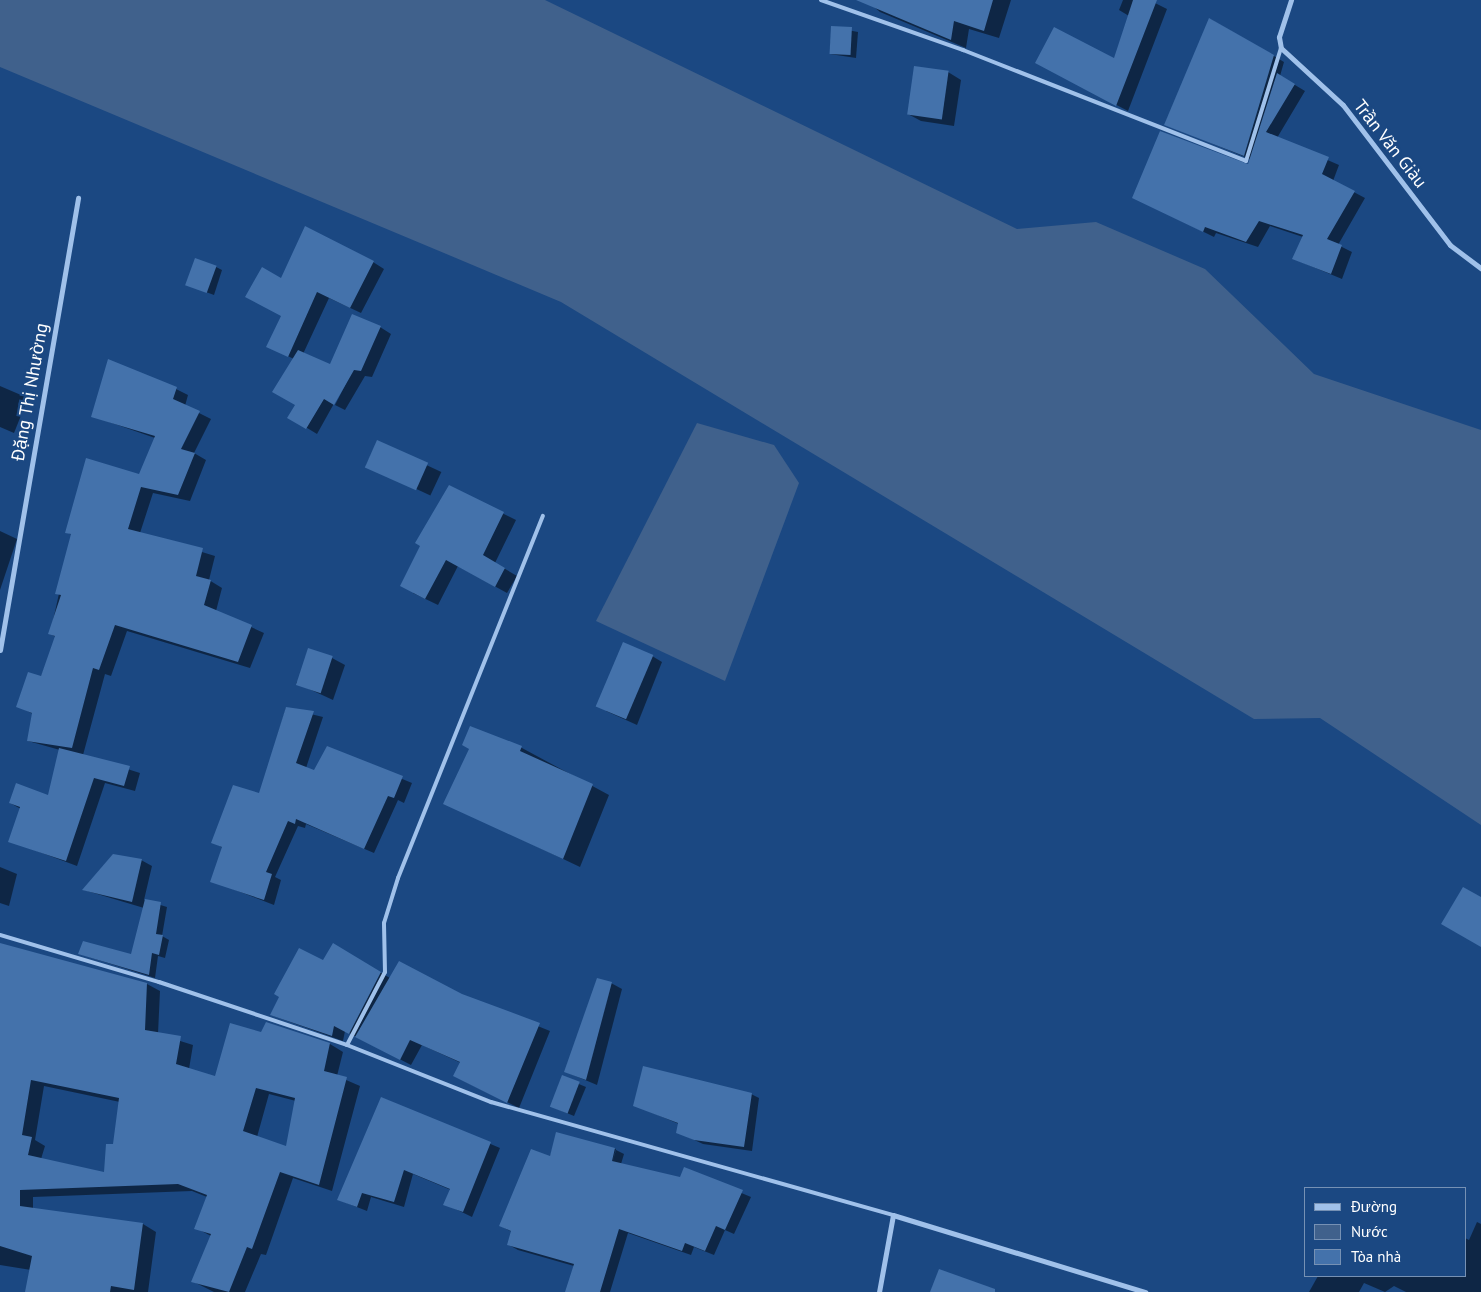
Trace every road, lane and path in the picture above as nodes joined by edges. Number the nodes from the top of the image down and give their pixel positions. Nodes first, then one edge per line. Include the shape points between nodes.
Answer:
1 (821, 0) edge
2 (1291, 0) edge
3 (1282, 48) junction
4 (78, 198) dead end
5 (1481, 268) edge
6 (543, 516) dead end
7 (0, 650) edge
8 (0, 935) edge
9 (347, 1045) junction
10 (893, 1215) junction
11 (879, 1292) edge
12 (1145, 1292) edge

1 - 3 lane via 963,50 1246,161
2 - 3 street via 1279,37
3 - 5 street, Trần Văn Giàu via 1343,104 1450,245
4 - 7 street, Đặng Thị Nhường
6 - 9 lane via 398,878 384,924 384,972
8 - 9 lane via 158,982
9 - 10 lane via 491,1102
10 - 11 street
10 - 12 street

